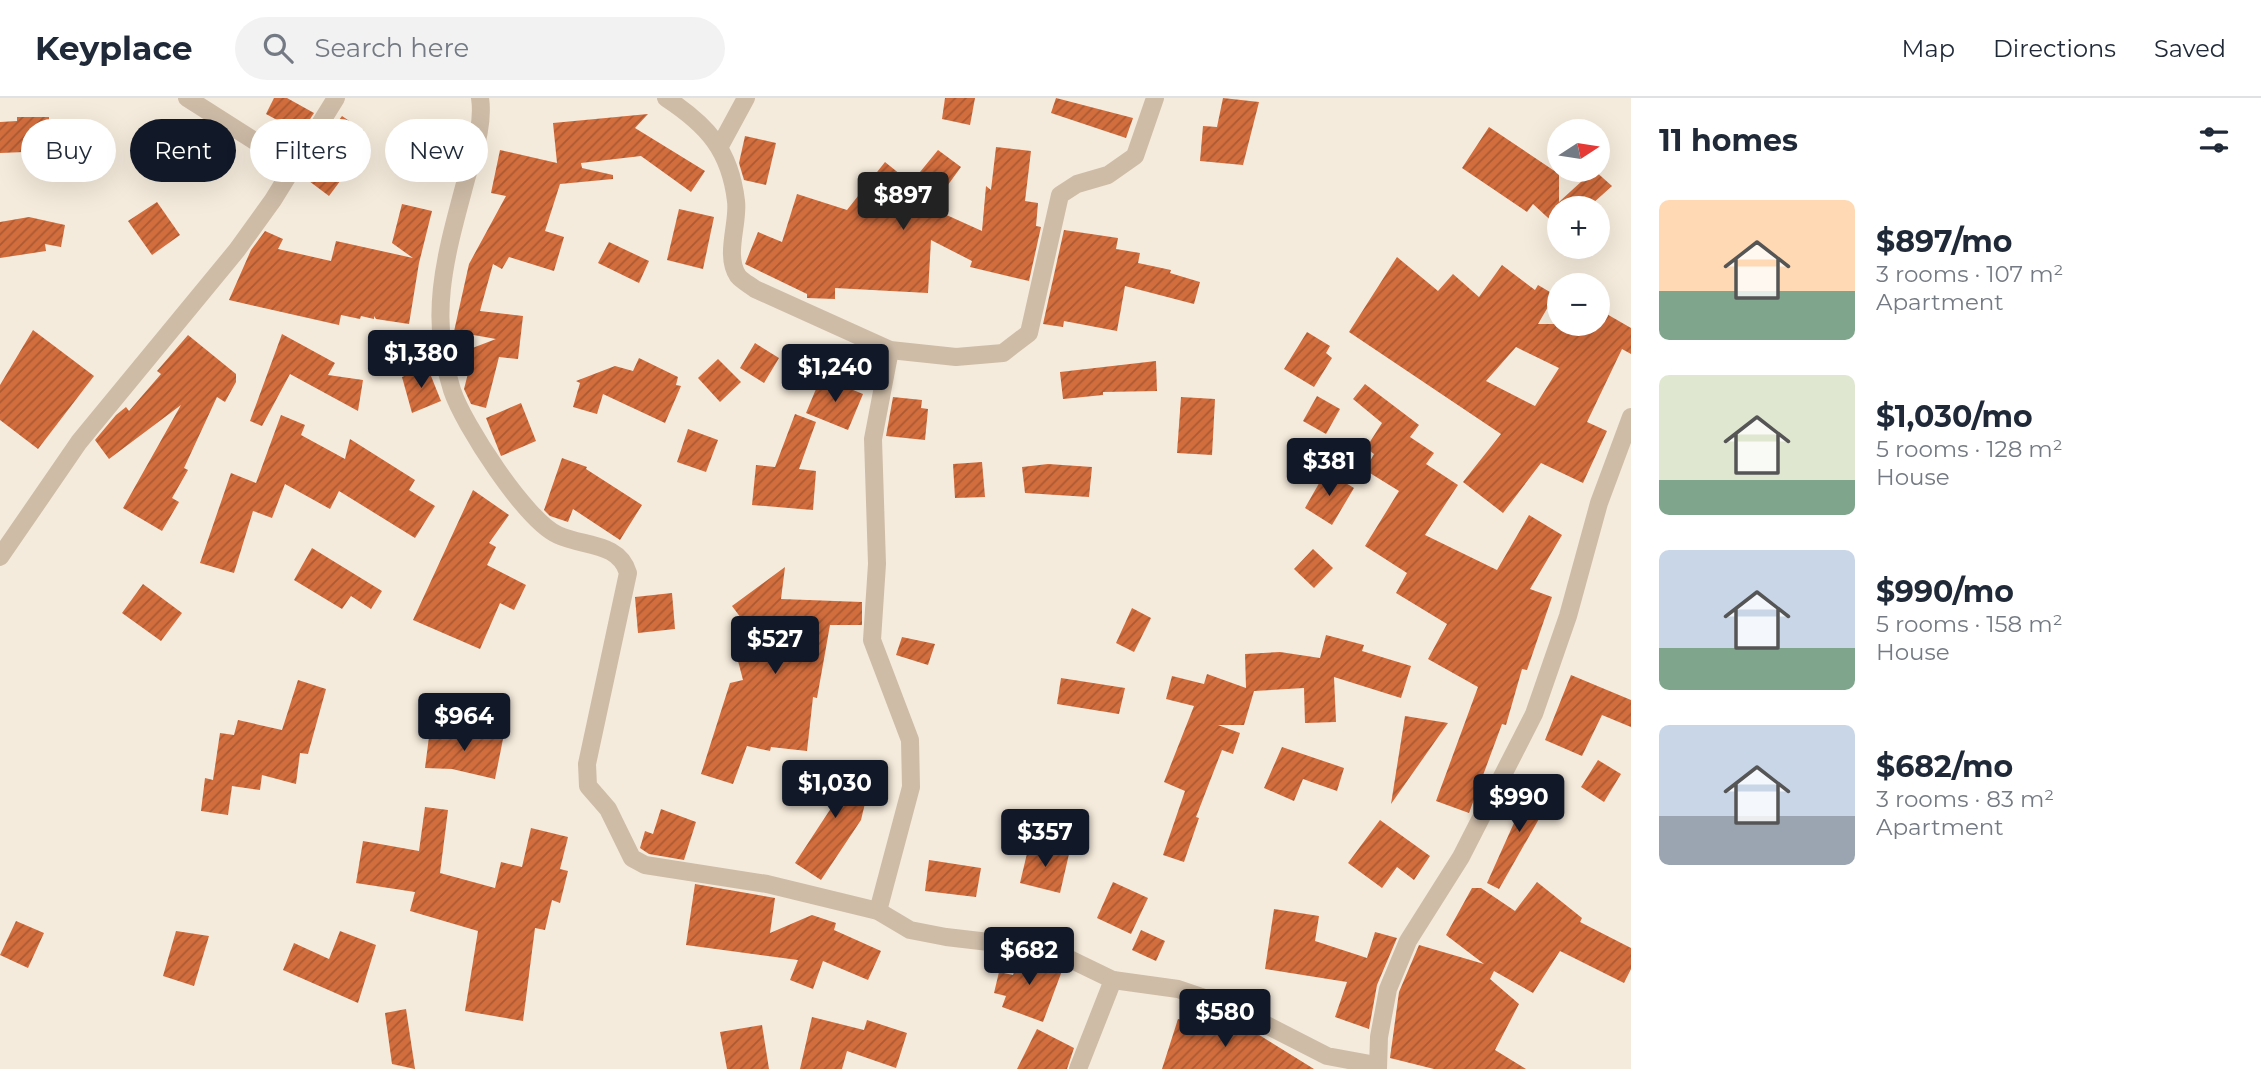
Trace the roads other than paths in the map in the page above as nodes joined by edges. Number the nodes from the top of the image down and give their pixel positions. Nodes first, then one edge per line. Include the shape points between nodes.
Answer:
1 (187, 98) edge
2 (336, 98) edge
3 (480, 98) edge
4 (666, 98) edge
5 (746, 98) edge
6 (1155, 98) edge
7 (323, 119) edge
8 (250, 138) edge
9 (720, 146) junction
10 (283, 182) edge
11 (890, 350) junction
12 (1631, 417) edge
13 (0, 557) edge
14 (878, 911) junction
15 (1113, 980) junction
16 (1377, 1067) edge
17 (1078, 1069) edge

1 - 8 street
2 - 7 street
3 - 14 street via 475,146 440,284 440,334 452,391 513,493 556,535 624,559 628,573 587,764 588,786 612,815 632,858 645,865 767,884
4 - 9 street via 694,116
5 - 9 street
6 - 11 street via 1135,156 1108,175 1077,184 1060,195 1029,333 1003,353 956,357
9 - 11 street via 737,202 733,258 738,275 755,289
10 - 13 street via 237,250 79,442
11 - 14 street via 873,439 877,564 872,640 910,740 911,787
12 - 16 street via 1599,503 1568,617 1534,714 1461,857 1408,941 1388,989
14 - 15 street via 911,930 1049,949
15 - 16 street via 1178,989 1231,1007 1327,1056
15 - 17 street

